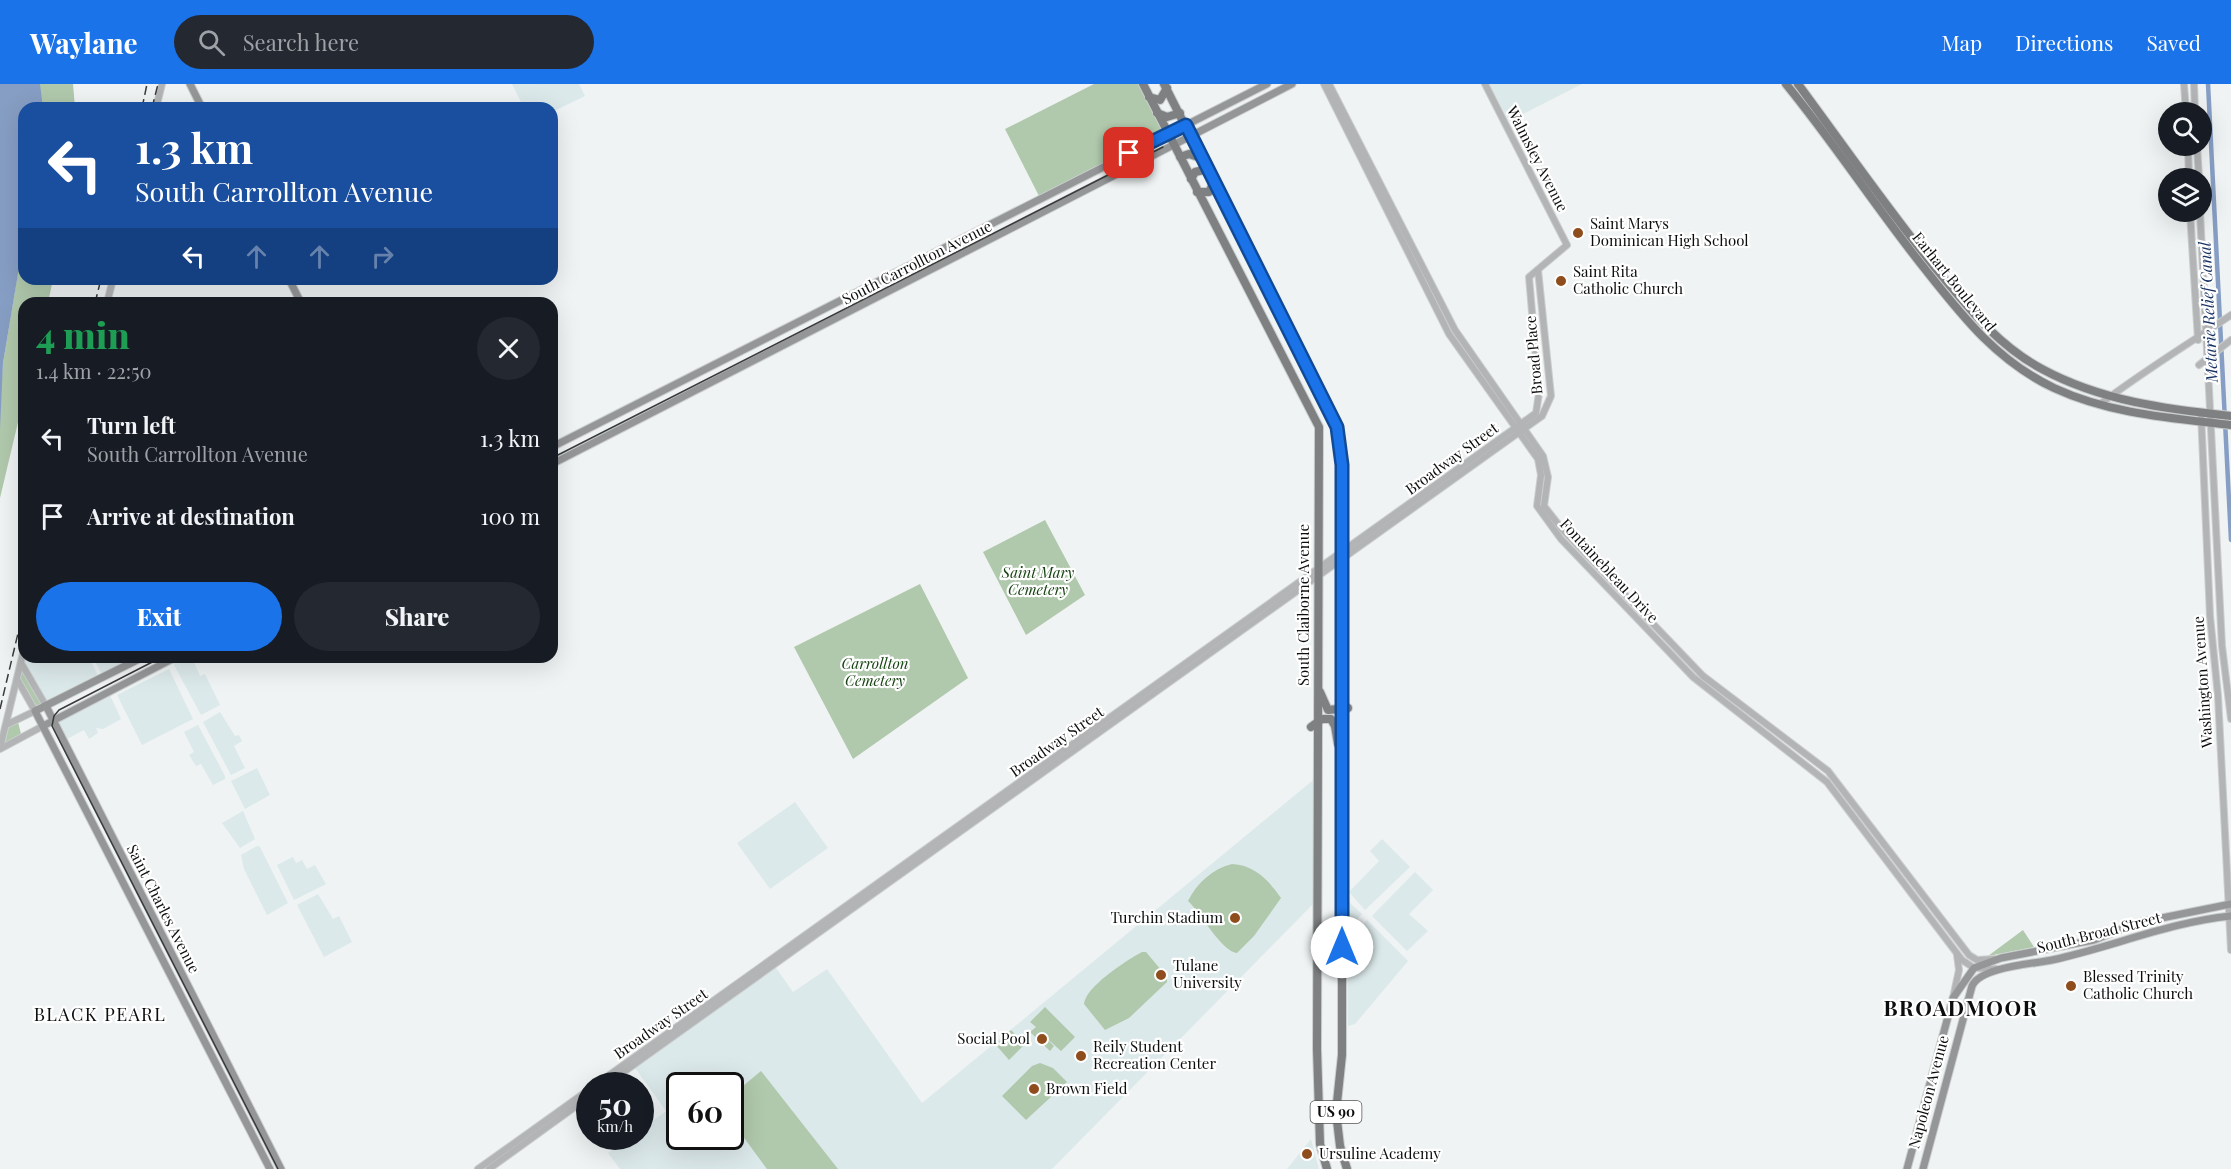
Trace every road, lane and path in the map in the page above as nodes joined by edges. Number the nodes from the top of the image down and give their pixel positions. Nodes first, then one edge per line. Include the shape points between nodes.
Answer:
1 (162, 84) edge
2 (190, 84) edge
3 (1267, 84) edge
4 (1292, 84) edge
5 (1324, 84) edge
6 (1329, 84) edge
7 (1485, 84) edge
8 (1786, 84) edge
9 (1798, 84) edge
10 (2184, 84) edge
11 (2194, 84) edge
12 (1144, 85) edge
13 (1166, 86) edge
14 (1149, 97) junction
15 (1236, 100) junction
16 (158, 102) edge
17 (199, 102) edge
18 (2185, 102) edge
19 (2195, 102) edge
20 (1241, 111) junction
21 (1157, 113) junction
22 (1180, 113) junction
23 (1186, 125) junction
24 (1168, 134) junction
25 (1192, 138) junction
26 (1174, 146) junction
27 (1180, 157) junction
28 (1203, 158) junction
29 (1114, 161) junction
30 (1208, 169) junction
31 (1117, 175) junction
32 (1191, 179) junction
33 (1214, 182) junction
34 (1197, 192) junction
35 (2191, 222) edge
36 (2200, 222) edge
37 (1538, 270) junction
38 (2231, 315) edge
39 (2206, 332) junction
40 (2198, 340) junction
41 (2231, 340) edge
42 (2207, 357) junction
43 (2199, 365) dead end
44 (2061, 379) junction
45 (2056, 389) junction
46 (2109, 397) junction
47 (2099, 405) junction
48 (2201, 413) junction
49 (1532, 416) joint
50 (2231, 416) edge
51 (2214, 419) junction
52 (2201, 422) junction
53 (2231, 425) edge
54 (1521, 429) junction
55 (558, 444) edge
56 (558, 461) edge
57 (1342, 556) junction
58 (1318, 573) junction
59 (1317, 661) junction
60 (21, 663) edge
61 (22, 663) edge
62 (131, 663) edge
63 (164, 663) edge
64 (17, 678) junction
65 (46, 706) junction
66 (1345, 709) junction
67 (35, 711) junction
68 (2231, 719) edge
69 (53, 721) junction
70 (1314, 724) junction
71 (6, 725) junction
72 (43, 726) junction
73 (0, 748) edge
74 (1342, 781) junction
75 (2229, 904) edge
76 (2230, 916) edge
77 (2231, 950) edge
78 (1957, 954) junction
79 (2001, 958) junction
80 (1977, 960) joint
81 (1974, 968) junction
82 (2000, 970) junction
83 (1953, 998) junction
84 (614, 1072) edge
85 (623, 1072) edge
86 (576, 1099) edge
87 (576, 1106) edge
88 (270, 1169) edge
89 (282, 1169) edge
90 (478, 1169) edge
91 (489, 1169) edge
92 (1327, 1169) edge
93 (1347, 1169) edge
94 (1907, 1169) edge
95 (1923, 1169) edge

1 - 16 street
2 - 17 main road
3 - 15 main road, South Carrollton Avenue
4 - 20 main road, South Carrollton Avenue
5 - 54 street, Fontainebleau Drive via 1449,334
6 - 54 street, Fontainebleau Drive via 1453,326
7 - 37 street, Walmsley Avenue via 1567,245
8 - 45 main road, Earhart Boulevard via 1970,326 2016,367
9 - 44 main road, Earhart Boulevard via 1900,224 1986,328 2020,356
10 - 18 street
11 - 19 street
12 - 14 main road, South Claiborne Avenue / US 90
13 - 14 main road via 1160,100
13 - 22 main road, US 90
14 - 21 main road, South Claiborne Avenue / US 90
15 - 20 main road
15 - 23 main road, South Carrollton Avenue
20 - 25 main road, South Carrollton Avenue
21 - 22 main road via 1167,117
21 - 24 main road, South Claiborne Avenue / US 90
22 - 23 main road, US 90
23 - 24 main road, South Carrollton Avenue
23 - 25 main road, US 90
24 - 26 main road, South Claiborne Avenue / US 90
24 - 29 main road, South Carrollton Avenue
25 - 26 main road, South Carrollton Avenue
25 - 28 main road, US 90
26 - 27 main road, South Claiborne Avenue / US 90
26 - 31 main road, South Carrollton Avenue
27 - 28 main road via 1190,154
27 - 32 main road, South Claiborne Avenue / US 90
28 - 30 main road, US 90
29 - 31 main road
29 - 55 main road, South Carrollton Avenue
30 - 32 main road via 1195,172
30 - 33 main road, US 90
31 - 56 main road, South Carrollton Avenue
32 - 34 main road, South Claiborne Avenue / US 90
33 - 34 main road via 1209,192
33 - 57 main road, US 90 via 1334,416 1341,452
34 - 58 main road, South Claiborne Avenue / US 90 via 1319,427
35 - 40 street
36 - 39 street, Washington Avenue
37 - 49 street, Broad Place via 1528,277 1540,399
37 - 54 street, Broad Place via 1551,396 1546,411
38 - 39 street
39 - 40 street
39 - 42 street, Washington Avenue
40 - 46 street via 2144,371
41 - 42 street
42 - 43 street
42 - 51 street, Washington Avenue
44 - 45 main road
44 - 46 main road, Earhart Boulevard
45 - 47 main road, Earhart Boulevard
46 - 47 street
46 - 48 main road, Earhart Boulevard
47 - 52 main road, Earhart Boulevard
48 - 51 main road, Earhart Boulevard
48 - 52 street, Washington Avenue
49 - 54 street, Broadway Street
50 - 51 main road, Earhart Boulevard
51 - 52 main road, Earhart Boulevard
51 - 53 main road, Earhart Boulevard
51 - 68 street, Washington Avenue via 2222,646
52 - 75 street, Washington Avenue
54 - 57 street, Broadway Street
54 - 78 street, Fontainebleau Drive via 1540,464 1538,509 1561,539 1693,677 1827,782
54 - 80 street, Fontainebleau Drive via 1547,466 1544,506 1562,529 1703,676 1828,771 1962,946
57 - 58 street, Broadway Street
57 - 66 main road, US 90
58 - 59 main road, South Claiborne Avenue / US 90
58 - 84 street, Broadway Street
58 - 85 street, Broadway Street
59 - 66 main road via 1324,706 1330,711
59 - 70 main road, South Claiborne Avenue / US 90
60 - 64 street
61 - 65 street, Saint Charles Avenue
62 - 65 main road
63 - 69 main road
64 - 67 street, Saint Charles Avenue
64 - 71 street
65 - 67 main road
65 - 69 main road, Saint Charles Avenue
66 - 74 main road, US 90
67 - 71 street
67 - 72 main road, Saint Charles Avenue
69 - 72 main road
69 - 89 main road, Saint Charles Avenue
70 - 74 main road via 1325,718 1334,723
70 - 92 main road, South Claiborne Avenue / US 90 via 1319,1128
71 - 73 street
72 - 73 street
72 - 88 main road, Saint Charles Avenue
74 - 93 main road, US 90 via 1342,1055 1336,1112
75 - 76 street, Washington Avenue
75 - 79 main road, South Broad Street via 2137,923 2094,940
76 - 77 street, Washington Avenue
76 - 82 main road, South Broad Street
78 - 81 street, Fontainebleau Drive
78 - 83 street via 1959,970
79 - 80 street, South Broad Street
79 - 81 main road
81 - 82 street, South Broad Street
81 - 83 main road, Napoleon Avenue
82 - 95 main road, Napoleon Avenue via 1980,976 1972,986
83 - 94 main road, Napoleon Avenue
86 - 90 street
87 - 91 street

